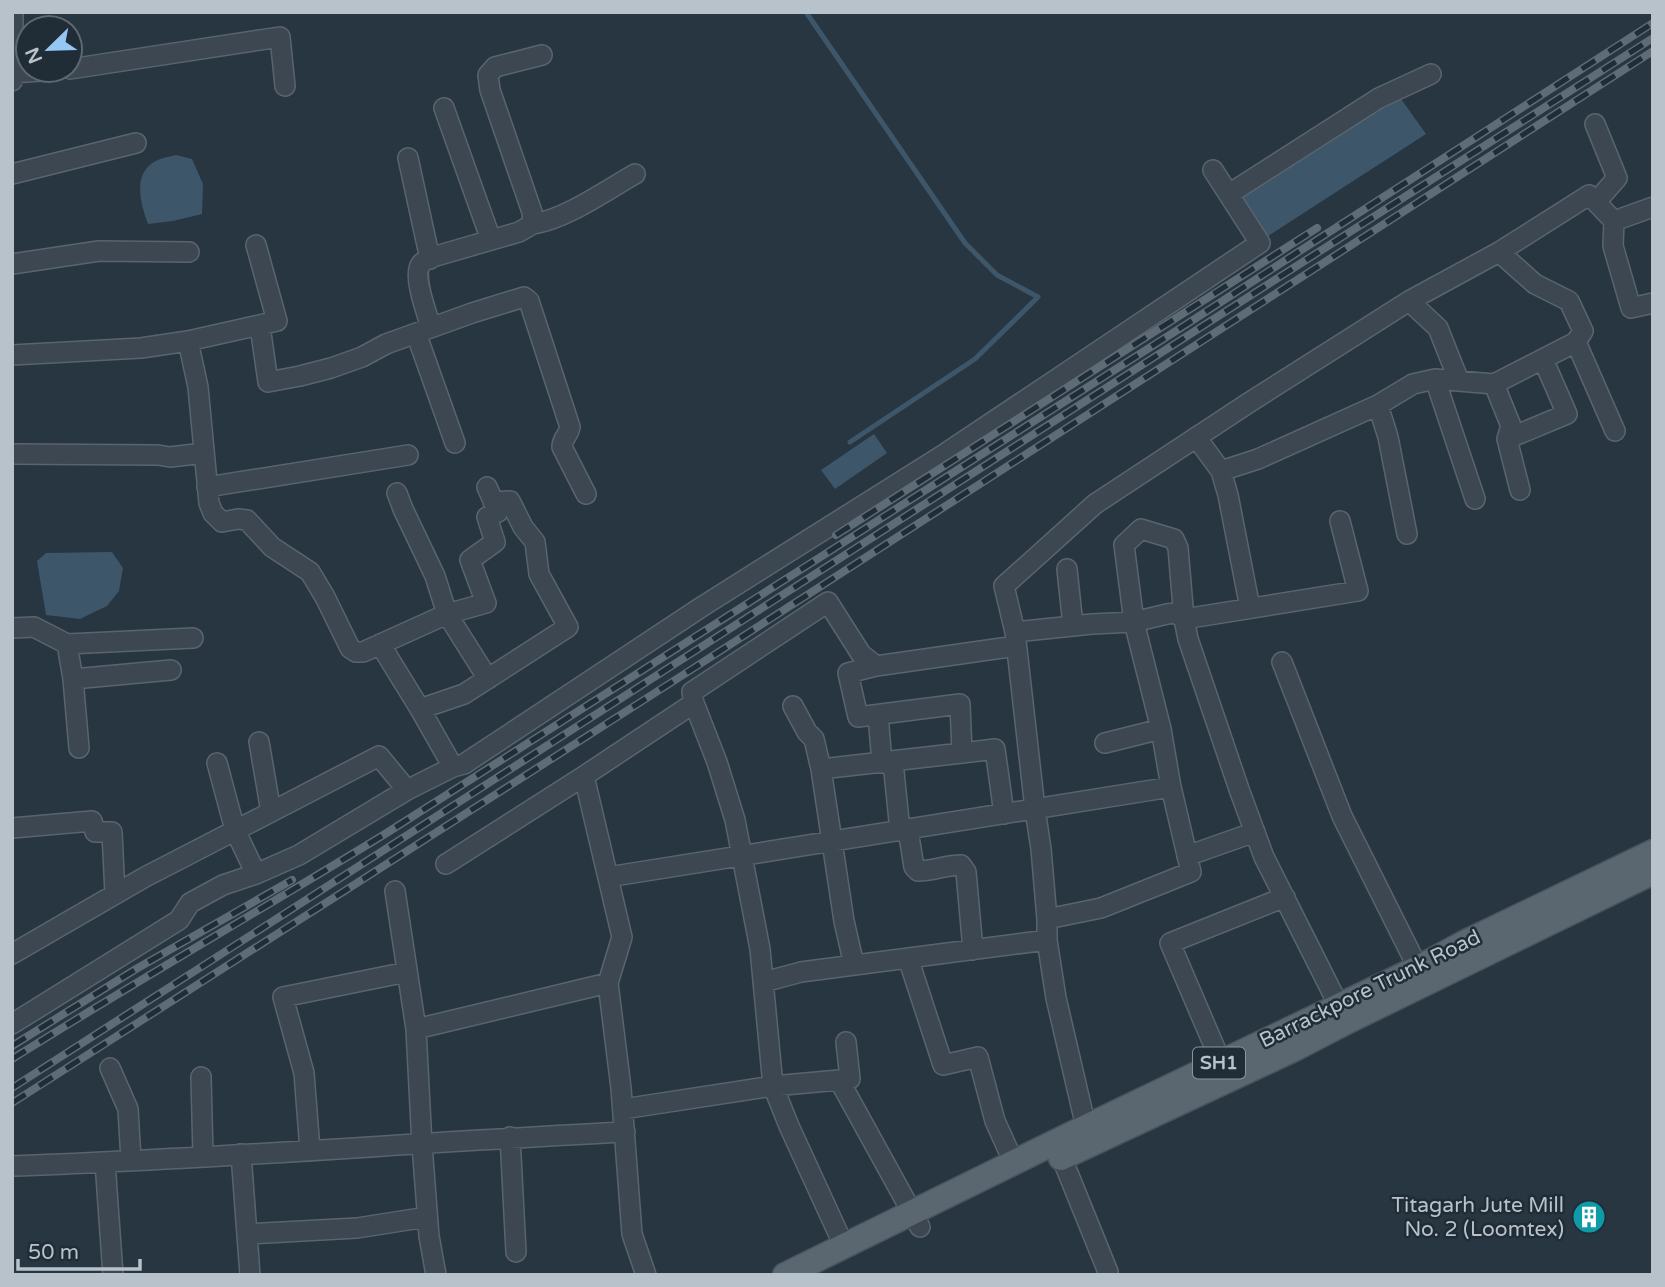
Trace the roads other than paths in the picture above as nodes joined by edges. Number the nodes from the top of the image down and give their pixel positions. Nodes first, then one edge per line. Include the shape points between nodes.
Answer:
1 (13, 12) edge
2 (542, 55) dead end
3 (84, 67) edge
4 (12, 73) edge
5 (1431, 74) dead end
6 (12, 80) edge
7 (285, 86) dead end
8 (444, 108) dead end
9 (1595, 124) dead end
10 (136, 143) dead end
11 (408, 158) dead end
12 (1213, 170) dead end
13 (12, 174) edge
14 (635, 174) dead end
15 (1229, 194) junction
16 (1597, 202) junction
17 (1653, 206) edge
18 (1614, 221) junction
19 (533, 224) junction
20 (491, 240) junction
21 (256, 245) dead end
22 (189, 252) dead end
23 (1499, 252) junction
24 (430, 259) junction
25 (12, 264) edge
26 (1409, 301) junction
27 (1653, 303) edge
28 (260, 326) junction
29 (424, 330) junction
30 (188, 341) junction
31 (1576, 342) junction
32 (12, 355) edge
33 (1543, 359) junction
34 (1435, 379) junction
35 (1459, 381) junction
36 (1494, 384) junction
37 (1378, 405) junction
38 (1615, 431) dead end
39 (1196, 437) junction
40 (1507, 439) junction
41 (455, 443) dead end
42 (204, 453) junction
43 (12, 454) edge
44 (408, 456) dead end
45 (1221, 471) junction
46 (207, 487) junction
47 (1520, 490) dead end
48 (397, 493) dead end
49 (586, 494) dead end
50 (1475, 499) dead end
51 (1340, 521) dead end
52 (1407, 534) dead end
53 (1067, 569) dead end
54 (1250, 608) junction
55 (447, 614) junction
56 (1184, 619) junction
57 (1135, 622) junction
58 (1073, 626) junction
59 (12, 628) edge
60 (194, 638) dead end
61 (1016, 639) junction
62 (380, 644) junction
63 (67, 645) junction
64 (1282, 662) dead end
65 (876, 666) junction
66 (171, 670) dead end
67 (73, 679) junction
68 (488, 679) junction
69 (694, 703) junction
70 (793, 706) dead end
71 (420, 709) junction
72 (878, 715) junction
73 (1161, 729) junction
74 (259, 741) dead end
75 (1105, 743) dead end
76 (79, 748) dead end
77 (962, 753) junction
78 (887, 762) junction
79 (217, 763) dead end
80 (453, 767) junction
81 (821, 769) junction
82 (584, 776) junction
83 (1171, 787) junction
84 (407, 790) junction
85 (1035, 809) junction
86 (271, 812) junction
87 (1004, 814) junction
88 (12, 828) edge
89 (235, 830) junction
90 (904, 831) junction
91 (1255, 832) junction
92 (832, 842) junction
93 (1653, 852) edge
94 (742, 856) junction
95 (1187, 856) junction
96 (446, 864) dead end
97 (1653, 872) edge
98 (256, 874) junction
99 (608, 877) junction
100 (395, 891) dead end
101 (116, 894) junction
102 (1285, 897) junction
103 (1048, 919) junction
104 (1047, 940) junction
105 (973, 950) junction
106 (12, 954) edge
107 (908, 958) junction
108 (854, 965) junction
109 (1418, 968) junction
110 (407, 972) junction
111 (764, 982) junction
112 (608, 983) junction
113 (1339, 1006) junction
114 (12, 1024) edge
115 (416, 1029) junction
116 (846, 1042) dead end
117 (1221, 1062) junction
118 (110, 1068) dead end
119 (201, 1077) dead end
120 (839, 1080) junction
121 (773, 1086) junction
122 (622, 1109) junction
123 (1086, 1128) junction
124 (625, 1132) junction
125 (510, 1138) junction
126 (422, 1145) junction
127 (310, 1150) junction
128 (1058, 1150) junction
129 (241, 1154) junction
130 (203, 1156) junction
131 (131, 1160) junction
132 (105, 1162) junction
133 (1014, 1163) junction
134 (12, 1166) edge
135 (427, 1217) junction
136 (917, 1220) junction
137 (247, 1234) junction
138 (844, 1246) junction
139 (516, 1252) dead end
140 (1108, 1272) dead end
141 (113, 1275) edge
142 (250, 1275) edge
143 (436, 1275) edge
144 (646, 1275) edge
145 (785, 1275) edge
146 (820, 1275) edge

1 - 4 street
2 - 19 street via 495,66 488,75
3 - 7 street via 280,37
4 - 6 street
5 - 15 street via 1378,98
8 - 20 street
9 - 16 street via 1617,178
10 - 13 street
11 - 24 street
12 - 15 street
14 - 19 street via 561,215
15 - 80 street via 1260,243 946,453
16 - 18 street
16 - 23 street via 1589,195
17 - 18 street
18 - 27 street via 1613,246 1631,308
19 - 20 street
20 - 24 street
21 - 28 street via 278,321
22 - 25 street via 99,251
23 - 26 street
23 - 31 street via 1535,284 1569,301 1583,331
24 - 29 street via 418,267 417,276
26 - 35 street via 1438,328
26 - 39 street
28 - 29 street via 268,382 341,365
28 - 30 street
29 - 41 street
29 - 49 street via 518,297 529,301 570,426 562,447
30 - 32 street
30 - 42 street
31 - 33 street
31 - 38 street
33 - 36 street
33 - 40 street via 1567,414
34 - 35 street
34 - 37 street via 1413,384
34 - 50 street
35 - 36 street
36 - 40 street via 1511,426
37 - 45 street
37 - 52 street
39 - 45 street
39 - 61 street via 1095,504 1004,586
40 - 47 street
42 - 43 street via 170,457
42 - 46 street
44 - 46 street
45 - 54 street
46 - 62 street via 213,513 222,522 247,520 272,547 310,572 350,648 363,652
48 - 55 street
51 - 54 street via 1358,591
53 - 58 street
54 - 56 street
55 - 62 street
55 - 68 street
55 - 68 street via 486,603 470,560 495,542 487,517 498,512 490,494 510,501 535,542 539,574 568,627
56 - 57 street via 1176,613
56 - 57 street via 1174,539 1141,529 1124,545
56 - 91 street
57 - 58 street
57 - 73 street
58 - 61 street
59 - 63 street via 34,627
60 - 63 street
61 - 65 street
61 - 85 street
62 - 71 street
63 - 67 street
64 - 109 street via 1342,816
65 - 69 street via 861,654 828,602 692,692
65 - 72 street via 848,673 858,718
66 - 67 street
67 - 76 street
68 - 71 street via 464,694
69 - 82 street
69 - 94 street via 717,762
70 - 81 street via 814,739
71 - 80 street
72 - 77 street via 960,704
72 - 78 street
73 - 75 street
73 - 83 street
74 - 86 street
77 - 78 street
77 - 87 street via 996,749
78 - 81 street
78 - 90 street
79 - 89 street
80 - 84 street
81 - 92 street
82 - 96 street
82 - 99 street
83 - 85 street
83 - 95 street
84 - 86 street via 379,756
84 - 98 street via 299,855
85 - 87 street
85 - 103 street
86 - 89 street
87 - 90 street
88 - 101 street via 92,821 95,832 112,832
89 - 98 street
89 - 101 street
90 - 92 street
90 - 105 street via 918,872 961,865 967,872
91 - 95 street
91 - 102 street
92 - 94 street
92 - 108 street
93 - 109 main road, Barrackpore Trunk Road / SH1
94 - 99 street
94 - 111 street
95 - 103 street via 1191,872 1101,908
97 - 128 main road, Barrackpore Trunk Road / SH1 via 1292,1050
98 - 114 street via 190,903 179,920
99 - 112 street via 622,937
100 - 110 street
101 - 106 street
102 - 113 street
102 - 117 street via 1170,943
103 - 104 street
104 - 105 street
104 - 123 street
105 - 107 street
107 - 108 street
107 - 133 street via 943,1065 978,1056 995,1121
108 - 111 street
109 - 113 main road, Barrackpore Trunk Road / SH1
110 - 115 street
110 - 127 street via 283,997 304,1073
111 - 121 street
112 - 115 street
112 - 122 street
113 - 117 main road, Barrackpore Trunk Road / SH1
115 - 126 street
116 - 120 street via 850,1079
117 - 123 main road, Barrackpore Trunk Road / SH1
118 - 131 street via 128,1109
119 - 130 street
120 - 121 street
120 - 136 street
121 - 122 street
121 - 138 street
122 - 124 street
123 - 128 main road, Barrackpore Trunk Road / SH1
124 - 125 street
124 - 144 street via 632,1234
125 - 126 street
125 - 139 street
126 - 127 street
126 - 135 street
127 - 129 street
128 - 133 main road, Barrackpore Trunk Road / SH1
128 - 136 main road, Barrackpore Trunk Road / SH1
128 - 140 street
129 - 130 street
129 - 137 street
130 - 131 street
131 - 132 street
132 - 134 street
132 - 141 street
133 - 136 main road, Barrackpore Trunk Road / SH1
135 - 137 street via 357,1228
135 - 143 street
136 - 138 main road, Barrackpore Trunk Road / SH1
136 - 146 main road, Barrackpore Trunk Road / SH1
137 - 142 street
138 - 145 main road, Barrackpore Trunk Road / SH1

